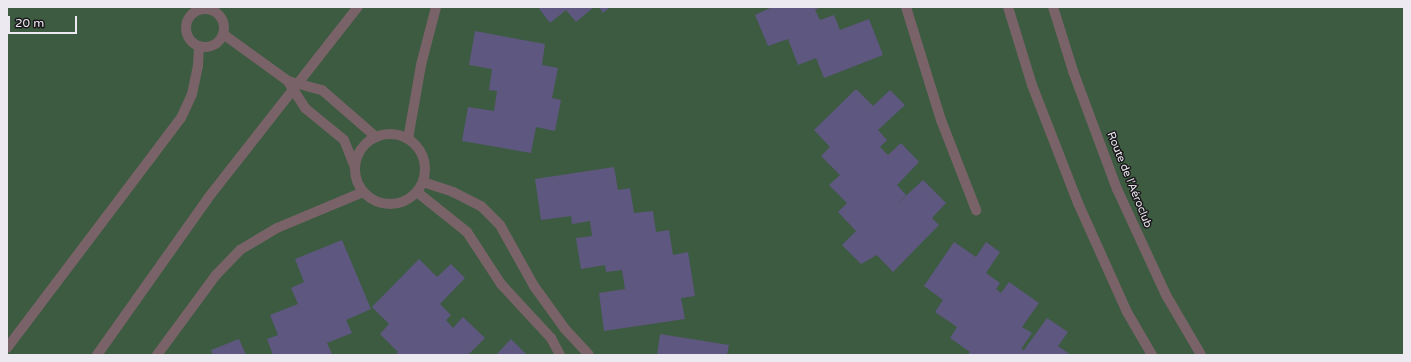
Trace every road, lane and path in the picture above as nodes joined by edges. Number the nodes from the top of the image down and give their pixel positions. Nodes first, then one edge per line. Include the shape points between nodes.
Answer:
1 (358, 7) edge
2 (436, 7) edge
3 (906, 7) edge
4 (1008, 7) edge
5 (1053, 7) edge
6 (211, 8) edge
7 (223, 34) junction
8 (199, 46) junction
9 (292, 84) junction
10 (376, 137) junction
11 (408, 139) junction
12 (355, 166) junction
13 (423, 182) junction
14 (363, 192) junction
15 (417, 192) junction
16 (976, 210) dead end
17 (7, 348) edge
18 (97, 355) edge
19 (157, 355) edge
20 (560, 355) edge
21 (589, 355) edge
22 (1152, 355) edge
23 (1201, 355) edge

1 - 9 street
2 - 11 street via 421,65
3 - 16 street via 941,120
4 - 22 street via 1032,85 1078,204 1128,312
5 - 23 street, Route de l’Aéroclub via 1073,72 1117,189 1166,295
6 - 7 street via 221,17 225,28
6 - 8 street via 194,12 187,22 189,39
7 - 8 street via 211,46
7 - 9 street
8 - 17 street via 192,94 181,118
9 - 10 street via 322,90
9 - 12 street via 305,108 344,140
9 - 18 street
10 - 11 street via 387,134
10 - 12 street via 361,149
11 - 13 street via 422,153 425,172
12 - 14 street via 358,184
13 - 15 street
13 - 21 street via 453,192 481,206 500,225 534,286 565,329
14 - 15 street via 384,204 408,200
14 - 19 street via 277,228 240,250 216,275
15 - 20 street via 468,232 501,284 551,338

